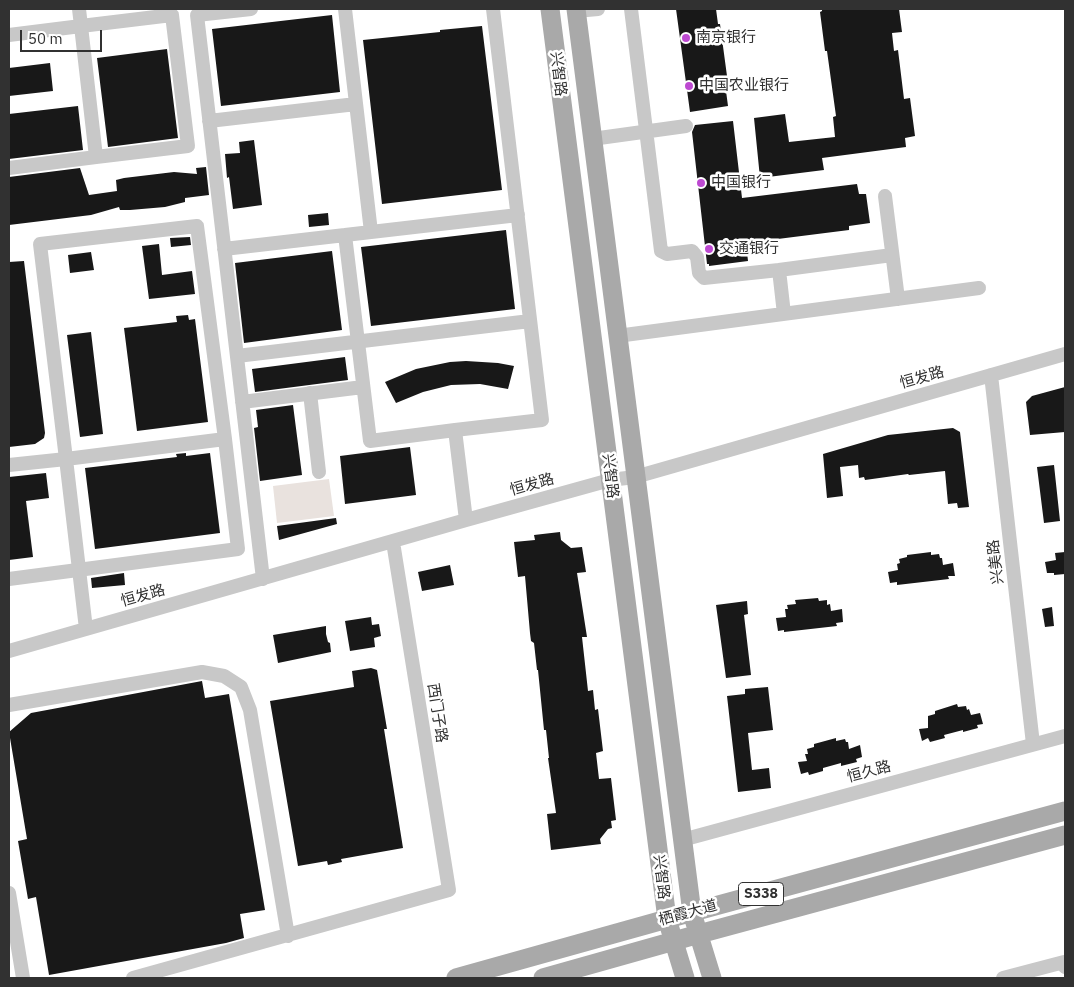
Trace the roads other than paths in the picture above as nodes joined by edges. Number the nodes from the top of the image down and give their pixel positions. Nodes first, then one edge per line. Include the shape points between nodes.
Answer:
1 (79, 9) edge
2 (251, 9) edge
3 (344, 9) edge
4 (494, 9) edge
5 (550, 9) edge
6 (598, 9) edge
7 (631, 9) edge
8 (576, 10) edge
9 (81, 26) junction
10 (9, 35) edge
11 (356, 104) junction
12 (209, 121) junction
13 (686, 126) dead end
14 (646, 131) junction
15 (592, 139) junction
16 (96, 158) junction
17 (9, 168) edge
18 (885, 196) dead end
19 (518, 215) junction
20 (371, 232) junction
21 (345, 235) junction
22 (224, 249) junction
23 (892, 255) junction
24 (779, 270) junction
25 (979, 288) dead end
26 (898, 299) junction
27 (784, 314) junction
28 (530, 321) junction
29 (618, 336) junction
30 (358, 342) junction
31 (1065, 354) edge
32 (237, 356) junction
33 (991, 375) junction
34 (363, 386) junction
35 (310, 394) junction
36 (242, 402) junction
37 (455, 430) junction
38 (225, 439) junction
39 (66, 459) junction
40 (9, 465) edge
41 (319, 472) dead end
42 (636, 477) junction
43 (610, 480) junction
44 (466, 520) junction
45 (393, 542) junction
46 (79, 569) junction
47 (9, 579) edge
48 (263, 579) junction
49 (86, 629) junction
50 (9, 651) edge
51 (9, 705) edge
52 (1065, 736) edge
53 (1033, 744) junction
54 (1065, 811) edge
55 (1065, 835) edge
56 (682, 840) junction
57 (9, 894) edge
58 (692, 913) junction
59 (666, 919) junction
60 (699, 934) junction
61 (288, 936) junction
62 (675, 942) junction
63 (1065, 967) edge
64 (24, 978) edge
65 (133, 978) edge
66 (456, 978) edge
67 (543, 978) edge
68 (686, 978) edge
69 (712, 978) edge
70 (1003, 978) edge

1 - 9 street
2 - 12 street via 197,15
3 - 11 street
4 - 19 street
5 - 43 main road, 兴智路
6 - 8 street
7 - 14 street
8 - 15 main road, 兴智路
9 - 10 street
9 - 16 street
9 - 16 street via 172,15 188,146
11 - 12 street
11 - 20 street
12 - 22 street
13 - 14 street
14 - 15 street
14 - 24 street via 661,251 667,254 692,251 697,257 699,273 704,278
15 - 29 main road, 兴智路
16 - 17 street
18 - 23 street
19 - 20 street
19 - 28 street
20 - 21 street
21 - 22 street
21 - 30 street
22 - 32 street
23 - 24 street
23 - 26 street
24 - 27 street
25 - 26 street
26 - 27 street
27 - 29 street
28 - 30 street
28 - 37 street via 542,420
29 - 42 main road, 兴智路
30 - 32 street
30 - 34 street
31 - 33 street, 恒发路
32 - 36 street
33 - 42 street, 恒发路
33 - 53 street, 兴美路
34 - 35 street
34 - 37 street via 370,441
35 - 36 street
35 - 41 street
36 - 48 street
37 - 44 street
38 - 39 street
38 - 39 street via 197,226 40,244
38 - 46 street via 238,549
39 - 40 street
39 - 46 street
42 - 43 street, 恒发路
42 - 56 main road, 兴智路
43 - 44 street, 恒发路
43 - 59 main road, 兴智路
44 - 45 street, 恒发路
45 - 48 street, 恒发路
45 - 61 street, 西门子路 via 449,890
46 - 47 street
46 - 49 street
48 - 49 street, 恒发路
49 - 50 street, 恒发路
51 - 61 street via 202,672 224,676 241,687 250,710
52 - 53 street, 恒久路
53 - 56 street, 恒久路
54 - 58 main road, 栖霞大道 / S338
55 - 60 main road, 栖霞大道 / S338
56 - 58 main road, 兴智路
57 - 64 street
58 - 59 main road, 栖霞大道 / S338
58 - 60 main road, 兴智路
59 - 62 main road, 兴智路
59 - 66 main road, 栖霞大道 / S338
60 - 62 main road, 栖霞大道 / S338
60 - 69 main road, 兴智路
61 - 65 street
62 - 67 main road, 栖霞大道 / S338
62 - 68 main road, 兴智路
63 - 70 street via 1064,962

